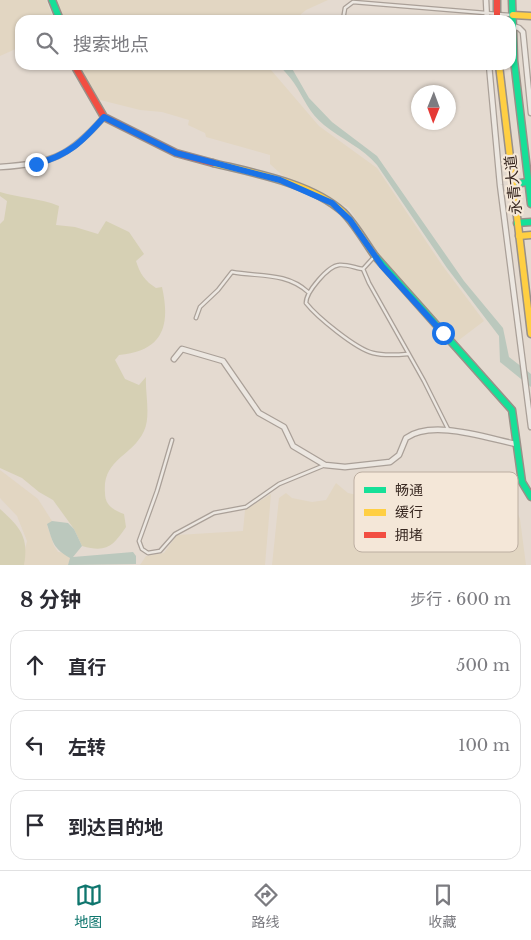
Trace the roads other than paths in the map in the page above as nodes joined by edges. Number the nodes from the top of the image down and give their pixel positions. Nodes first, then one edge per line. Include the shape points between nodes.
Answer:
1 (52, 0) edge
2 (486, 0) edge
3 (496, 0) edge
4 (512, 0) edge
5 (486, 14) junction
6 (58, 15) edge
7 (344, 15) edge
8 (490, 15) edge
9 (497, 15) edge
10 (512, 15) edge
11 (516, 15) edge
12 (531, 16) edge
13 (516, 28) edge
14 (77, 70) edge
15 (489, 70) edge
16 (500, 70) edge
17 (516, 70) edge
18 (531, 113) edge
19 (104, 117) junction
20 (0, 167) edge
21 (513, 184) junction
22 (529, 187) edge
23 (531, 204) edge
24 (531, 222) edge
25 (517, 223) junction
26 (531, 235) edge
27 (519, 236) junction
28 (374, 256) junction
29 (363, 270) junction
30 (528, 280) edge
31 (308, 292) junction
32 (196, 318) dead end
33 (531, 334) edge
34 (408, 354) junction
35 (174, 359) dead end
36 (531, 427) edge
37 (449, 431) junction
38 (172, 440) dead end
39 (516, 444) junction
40 (325, 466) junction
41 (531, 497) edge

1 - 6 street
2 - 5 street
3 - 9 street
4 - 10 street, 永青大道
5 - 7 lane via 353,2 345,8
5 - 8 lane
11 - 12 street
13 - 18 street via 523,32
14 - 19 street
15 - 36 street via 500,185
16 - 21 street, 永青大道
17 - 22 street, 永青大道
19 - 20 street via 75,148 64,154 36,164
19 - 28 street via 176,153 262,174 328,200 344,213
21 - 22 street
21 - 25 street, 永青大道
22 - 23 street, 永青大道
24 - 25 street
25 - 27 street, 永青大道
26 - 27 street
27 - 30 street, 永青大道
28 - 29 lane
28 - 39 street via 510,407 515,419
29 - 31 lane via 336,265
29 - 34 lane
30 - 33 street, 永青大道
31 - 32 lane via 286,278 232,272 200,307
31 - 34 lane via 306,303 309,307 362,349 377,354
34 - 37 lane
35 - 40 street via 182,349 223,362 259,413 284,427 293,446
37 - 39 street
37 - 40 street via 435,429 413,433 406,438 399,456 390,462
38 - 40 lane via 139,541 148,553 160,552 175,534 201,520 246,507 279,484
39 - 41 street via 522,482

